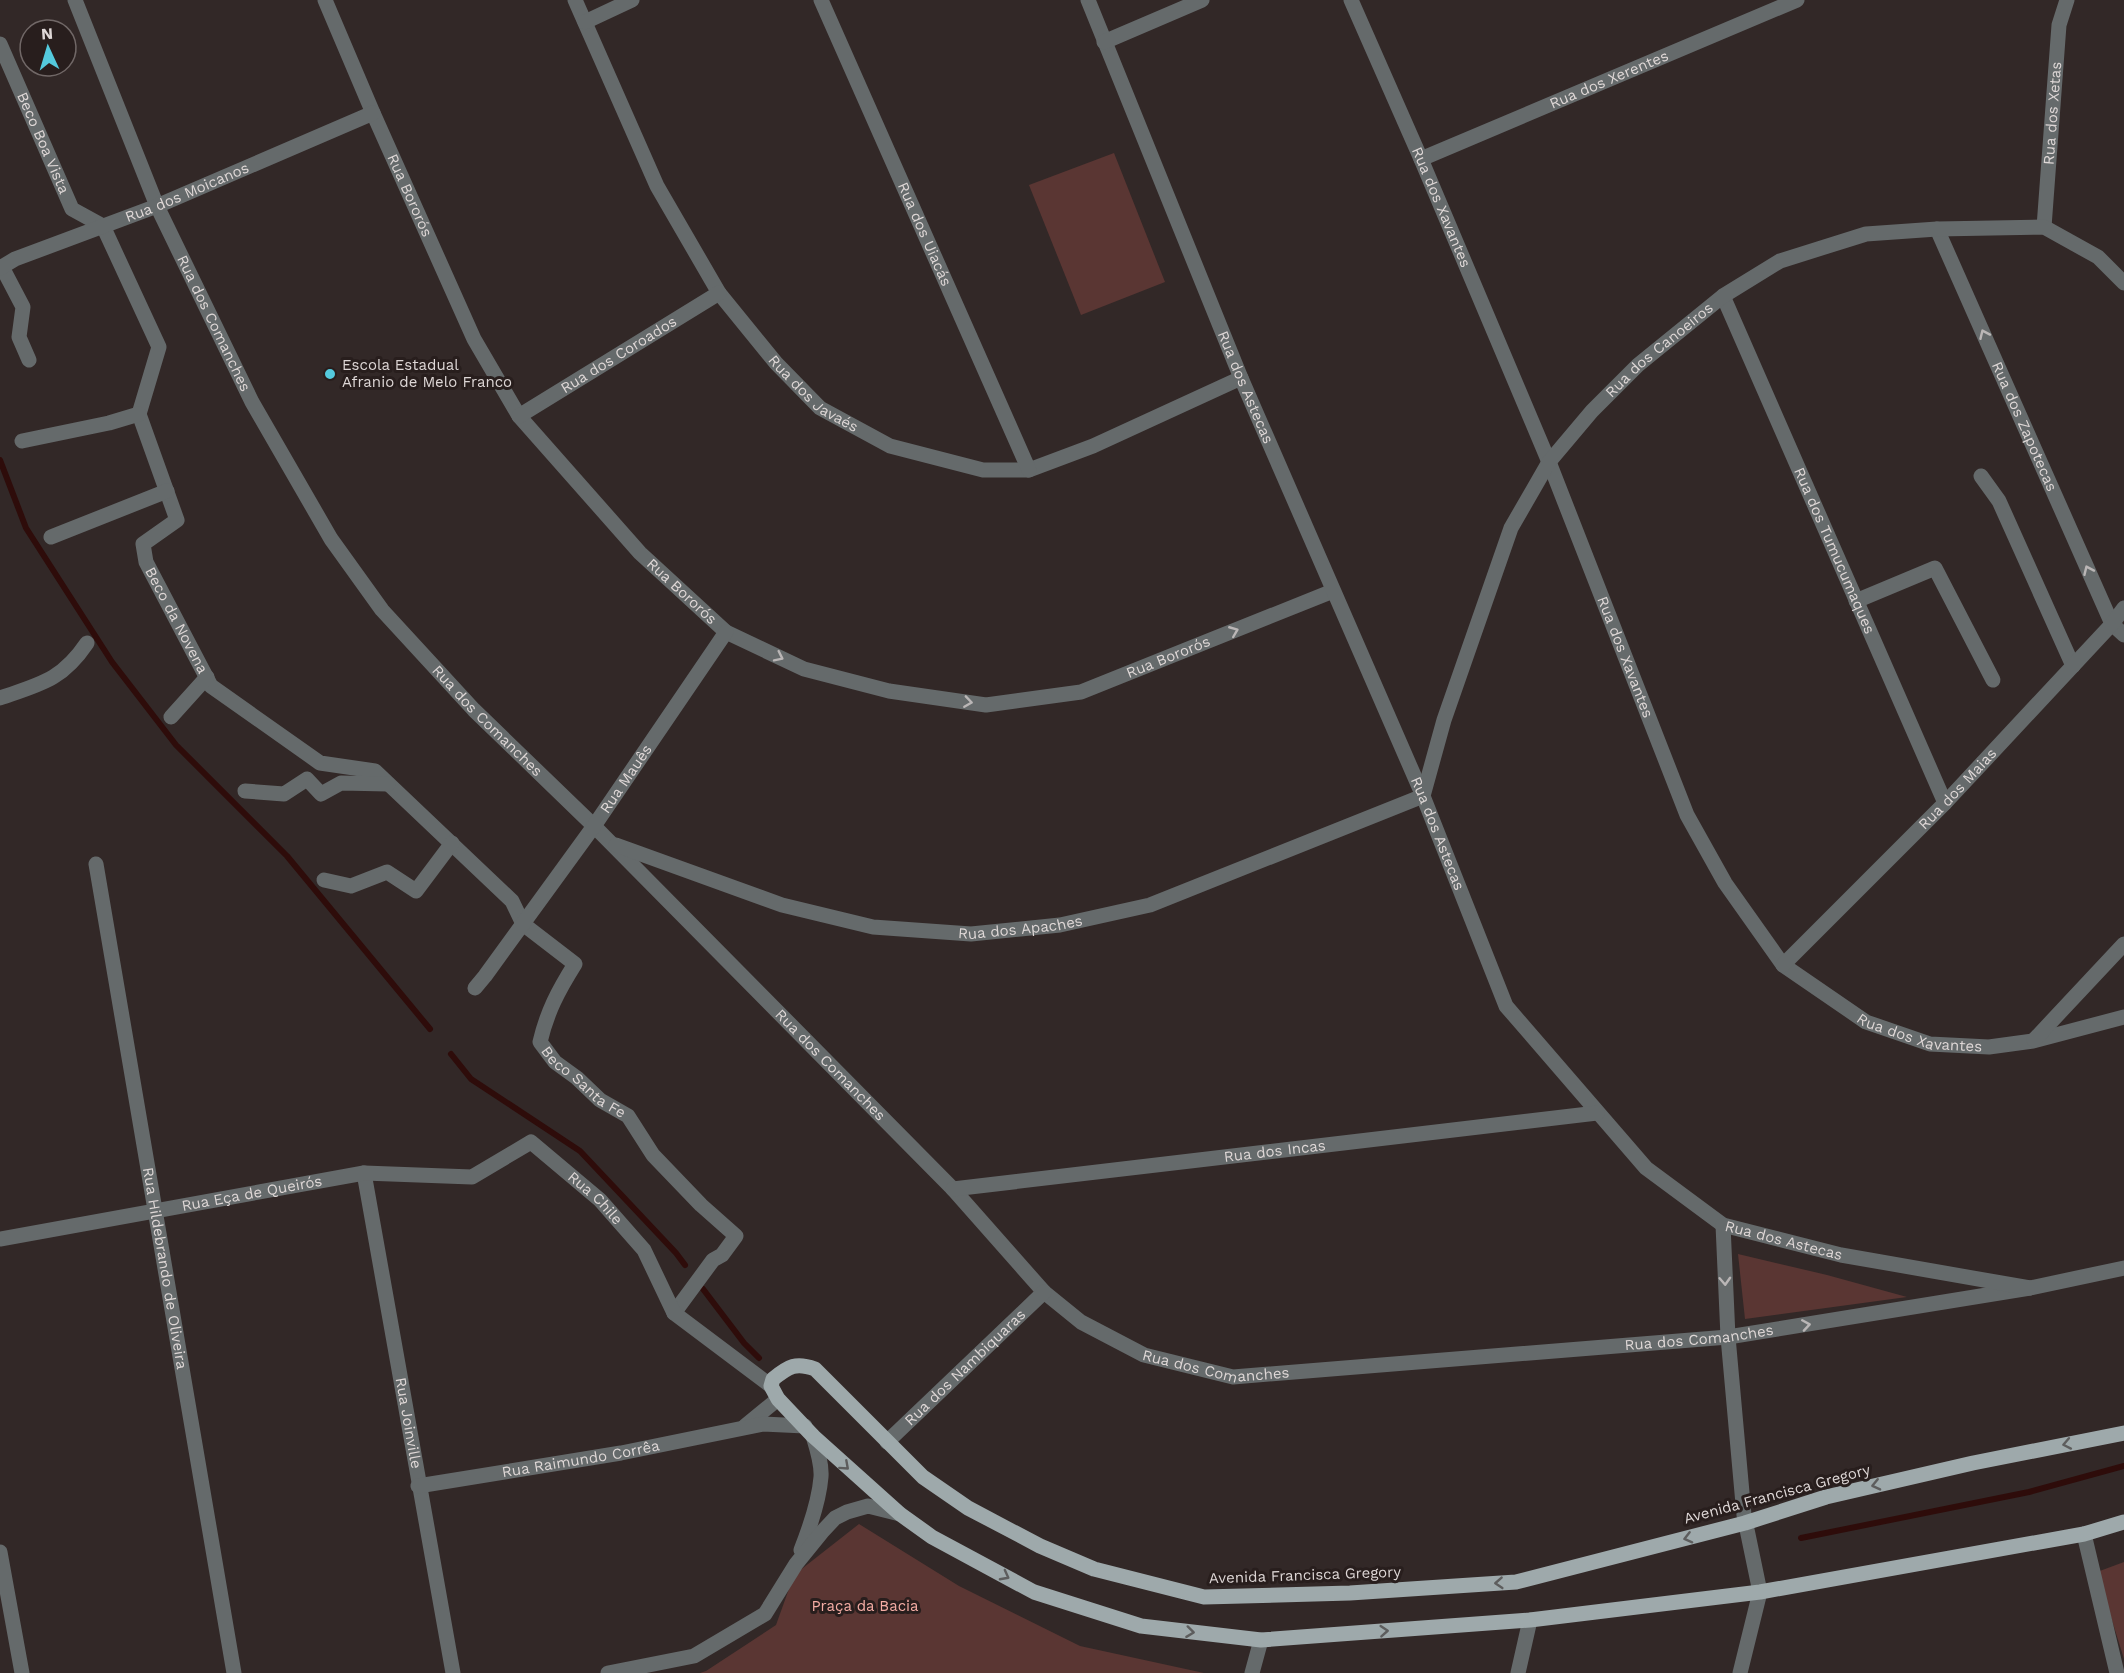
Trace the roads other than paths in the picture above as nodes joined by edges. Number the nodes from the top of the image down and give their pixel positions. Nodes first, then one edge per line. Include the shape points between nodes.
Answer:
1 (75, 0) edge
2 (325, 0) edge
3 (575, 0) edge
4 (632, 0) edge
5 (821, 0) edge
6 (1088, 0) edge
7 (1202, 0) edge
8 (1351, 0) edge
9 (2067, 0) edge
10 (1792, 1) edge
11 (585, 22) junction
12 (1104, 42) junction
13 (0, 44) edge
14 (373, 113) junction
15 (1421, 159) junction
16 (157, 206) junction
17 (103, 226) junction
18 (2044, 227) junction
19 (1937, 229) junction
20 (1, 267) edge
21 (2124, 283) edge
22 (719, 293) junction
23 (1723, 296) junction
24 (29, 360) dead end
25 (1242, 378) junction
26 (139, 414) junction
27 (519, 416) junction
28 (22, 441) dead end
29 (1549, 462) junction
30 (1029, 470) junction
31 (1981, 476) dead end
32 (167, 491) junction
33 (51, 537) dead end
34 (1333, 591) junction
35 (1856, 601) junction
36 (2124, 608) edge
37 (2112, 624) junction
38 (726, 632) junction
39 (2124, 635) edge
40 (87, 643) dead end
41 (2073, 666) junction
42 (207, 677) junction
43 (1993, 680) dead end
44 (0, 698) edge
45 (171, 717) dead end
46 (388, 784) junction
47 (244, 791) dead end
48 (1423, 796) junction
49 (1945, 803) junction
50 (594, 826) junction
51 (452, 843) junction
52 (610, 843) junction
53 (96, 864) dead end
54 (324, 880) dead end
55 (523, 924) junction
56 (2124, 944) edge
57 (1784, 965) junction
58 (475, 988) dead end
59 (2124, 1017) edge
60 (2033, 1041) junction
61 (1598, 1113) junction
62 (364, 1173) junction
63 (953, 1189) junction
64 (155, 1211) junction
65 (1722, 1225) junction
66 (0, 1239) edge
67 (2124, 1268) edge
68 (2031, 1288) junction
69 (1044, 1292) junction
70 (675, 1313) junction
71 (1728, 1337) junction
72 (774, 1393) junction
73 (743, 1428) junction
74 (809, 1431) junction
75 (2124, 1433) edge
76 (887, 1442) junction
77 (418, 1486) junction
78 (900, 1514) junction
79 (2124, 1522) edge
80 (1745, 1523) junction
81 (2084, 1534) junction
82 (0, 1552) edge
83 (796, 1564) junction
84 (1760, 1592) junction
85 (1530, 1620) junction
86 (1261, 1640) junction
87 (22, 1673) edge
88 (234, 1673) edge
89 (453, 1673) edge
90 (608, 1673) edge
91 (1252, 1673) edge
92 (1518, 1673) edge
93 (1740, 1673) edge
94 (2117, 1673) edge

1 - 16 street, Rua dos Comanches
2 - 14 street, Rua Bororós
3 - 11 street, Rua dos Javaés
4 - 11 street
5 - 30 street, Rua dos Uiacás
6 - 12 street, Rua dos Astecas
7 - 12 street
8 - 15 street, Rua dos Xavantes
9 - 18 street, Rua dos Xetas via 2060,26
10 - 15 street, Rua dos Xerentes
11 - 22 street, Rua dos Javaés via 657,186
12 - 25 street, Rua dos Astecas
13 - 17 street, Beco Boa Vista via 72,209
14 - 16 street, Rua dos Moicanos
14 - 27 street, Rua Bororós via 474,339
15 - 29 street, Rua dos Xavantes
16 - 17 street, Rua dos Moicanos
16 - 50 street, Rua dos Comanches via 252,402 331,539 390,619 474,710
17 - 20 street, Rua dos Moicanos
17 - 26 street via 159,347
18 - 19 street, Rua dos Canoeiros
18 - 21 street via 2098,257
19 - 23 street, Rua dos Canoeiros via 1866,234 1780,261
37 -> 19 street, Rua dos Zapotecas
20 - 24 street via 23,307 19,337
22 - 27 street, Rua dos Coroados
22 - 30 street, Rua dos Javaés via 776,363 820,408 890,446 983,470
23 - 29 street, Rua dos Canoeiros via 1638,365
23 - 35 street, Rua dos Tumucumaques
25 - 30 street, Rua dos Javaés via 1093,446
25 - 34 street, Rua dos Astecas
26 - 28 street
26 - 32 street, Beco da Novena
27 - 38 street, Rua Bororós via 640,553
29 - 48 street, Rua dos Canoeiros via 1511,528 1444,720
29 - 57 street, Rua dos Xavantes via 1687,815 1725,883
31 - 41 street via 1999,501
32 - 33 street
32 - 42 street, Beco da Novena via 177,520 143,544 146,562
38 -> 34 street, Rua Bororós via 804,669 889,691 986,705 1081,692
34 - 48 street, Rua dos Astecas
35 - 43 street via 1935,568
35 - 49 street, Rua dos Tumucumaques
36 - 37 street, Rua dos Maias
37 - 39 street
37 - 41 street, Rua dos Maias
38 - 50 street, Rua Mauês
40 - 44 street via 55,677
41 - 49 street, Rua dos Maias
42 - 45 street
42 - 46 street, Beco da Novena via 211,686 320,763 375,771
46 - 47 street via 341,783 321,794 307,779 284,794
46 - 51 street, Beco da Novena
48 - 52 street, Rua dos Apaches via 1149,905 1060,925 971,934 873,927 782,905
48 - 61 street, Rua dos Astecas via 1506,1006
49 - 57 street, Rua dos Maias
50 - 52 street, Rua dos Comanches
50 - 55 street, Rua Mauês
51 - 54 street via 416,891 387,872 351,886
51 - 55 street, Beco da Novena via 512,901
52 - 63 street, Rua dos Comanches
53 - 64 street, Rua Hildebrando de Oliveira
55 - 58 street, Rua Mauês
55 - 70 street, Beco Santa Fe via 575,964 554,998 540,1042 555,1062 600,1100 628,1116 653,1155 736,1236 713,1260
56 - 60 street
57 - 60 street, Rua dos Xavantes via 1866,1022 1930,1044 1989,1047
59 - 60 street, Rua dos Xavantes
61 - 63 street, Rua dos Incas
61 - 65 street, Rua dos Astecas via 1646,1168
62 - 64 street, Rua Eça de Queirós
62 - 70 street, Rua Chile via 472,1177 531,1142 600,1200 644,1250
62 - 77 street, Rua Joinville
63 - 69 street, Rua dos Comanches
64 - 66 street, Rua Eça de Queirós
64 - 88 street, Rua Hildebrando de Oliveira
65 - 68 street, Rua dos Astecas via 1842,1255
65 -> 71 street
67 - 68 street, Rua dos Astecas
71 -> 68 street, Rua dos Comanches
69 - 71 street, Rua dos Comanches via 1081,1322 1144,1355 1233,1377
69 - 76 street, Rua dos Nambiquaras
70 - 72 street, Rua Chile
71 - 80 street
72 - 73 street, Rua Raimundo Corrêa
72 - 74 main road
72 - 76 main road, Avenida Francisca Gregory via 773,1379 791,1367 801,1364 815,1369
73 - 74 street, Rua Raimundo Corrêa via 763,1424
73 - 77 street, Rua Raimundo Corrêa
74 -> 78 main road
74 - 83 street via 821,1476 814,1514
75 -> 80 main road, Avenida Francisca Gregory via 1826,1497
80 -> 76 main road, Avenida Francisca Gregory via 1516,1582 1350,1593 1204,1597 1094,1569 1040,1546 968,1508 923,1477
77 - 89 street, Rua Joinville
78 - 83 street via 868,1506 847,1512 835,1518
78 -> 86 main road via 932,1537 1034,1592 1141,1626
79 - 81 main road
80 - 84 street
81 - 84 main road
81 - 94 street
82 - 87 street
83 - 90 street via 765,1614 738,1631 694,1656
84 - 85 main road
84 - 93 street
86 -> 85 main road
85 - 92 street
86 - 91 street

